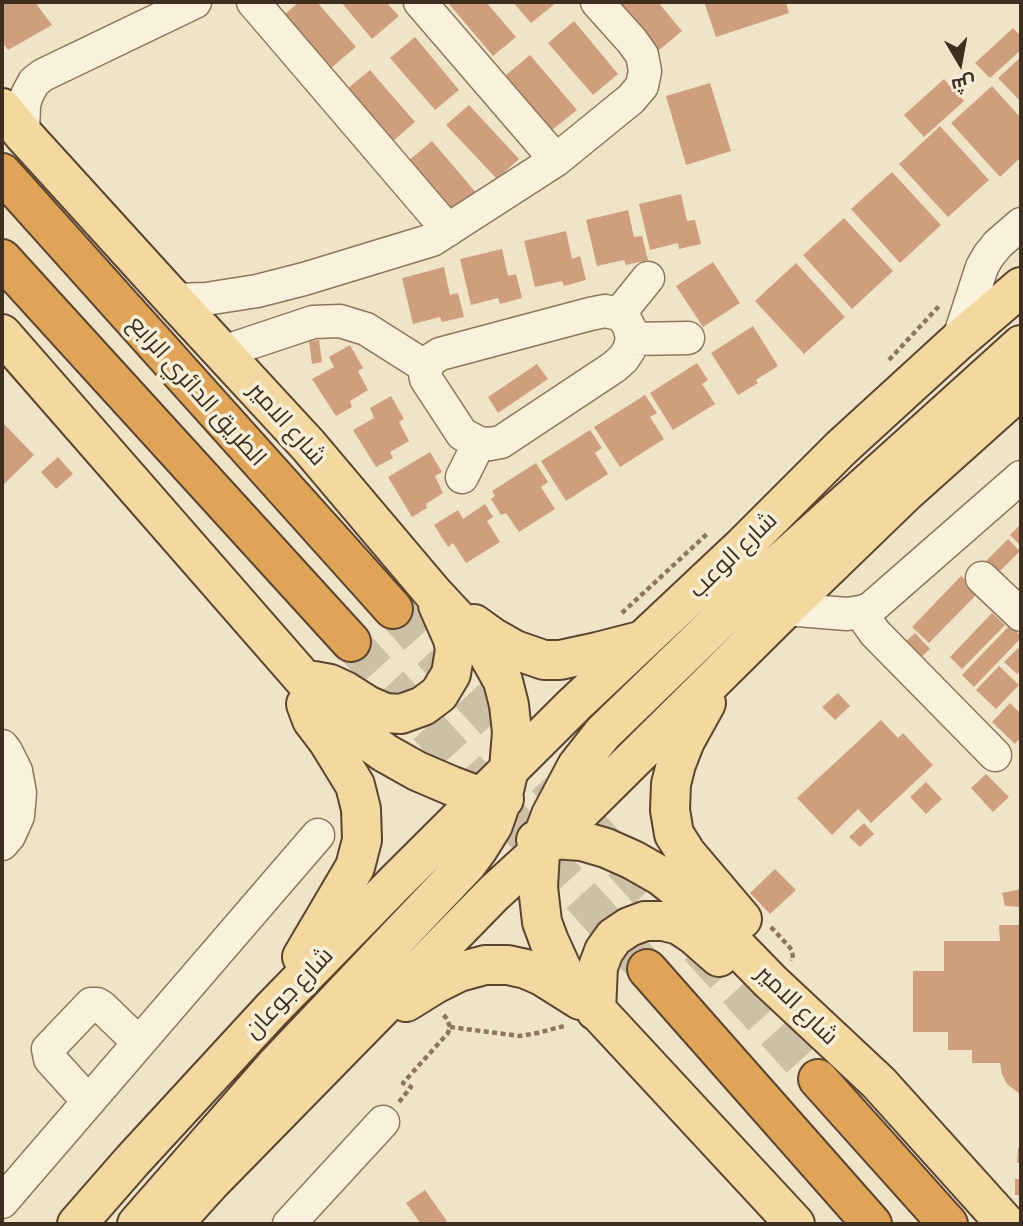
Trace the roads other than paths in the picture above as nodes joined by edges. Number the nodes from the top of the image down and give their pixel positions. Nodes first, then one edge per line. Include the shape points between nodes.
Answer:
1 (195, 2) edge
2 (253, 2) edge
3 (420, 2) edge
4 (597, 2) edge
5 (13, 121) edge
6 (556, 160) junction
7 (2, 173) edge
8 (1021, 224) edge
9 (448, 230) junction
10 (2, 259) edge
11 (648, 278) dead end
12 (1021, 287) edge
13 (174, 300) junction
14 (625, 326) junction
15 (2, 334) edge
16 (688, 338) dead end
17 (958, 341) junction
18 (1021, 345) edge
19 (223, 352) junction
20 (426, 367) junction
21 (1021, 389) edge
22 (479, 443) junction
23 (462, 477) dead end
24 (1021, 477) edge
25 (948, 542) junction
26 (1000, 587) edge
27 (433, 593) junction
28 (393, 609) tunnel mouth
29 (785, 609) junction
30 (860, 612) junction
31 (631, 628) junction
32 (351, 642) tunnel mouth
33 (725, 668) junction
34 (302, 678) junction
35 (2, 746) edge
36 (639, 754) junction
37 (995, 755) dead end
38 (498, 788) junction
39 (561, 794) junction
40 (318, 835) dead end
41 (545, 843) junction
42 (2, 844) edge
43 (478, 849) junction
44 (396, 882) junction
45 (647, 969) tunnel mouth
46 (770, 981) junction
47 (272, 1009) junction
48 (579, 1013) junction
49 (365, 1027) junction
50 (139, 1043) junction
51 (818, 1079) tunnel mouth
52 (88, 1101) junction
53 (383, 1122) road end
54 (211, 1182) junction
55 (2, 1202) edge
56 (77, 1224) edge
57 (136, 1224) edge
58 (173, 1224) edge
59 (202, 1224) edge
60 (289, 1224) edge
61 (795, 1224) edge
62 (872, 1224) edge
63 (948, 1224) edge
64 (1006, 1224) edge

1 - 5 street via 43,75 34,82
2 - 9 street
3 - 6 street
4 - 6 street via 642,55 642,86
5 - 13 main road, شارع الامير
6 - 9 street
7 - 28 highway, الطريق الدائري الرابع
8 - 17 street, شارع الوعب via 993,249 982,267
9 - 13 street via 432,240 304,279 232,296
10 - 32 highway
11 - 14 street
12 - 17 main road, شارع الوعب
13 - 19 main road, شارع الامير
14 - 16 street
14 - 20 street via 605,311 590,314 452,351 434,357
14 - 22 street via 629,350 623,359 511,437
15 - 34 main road
17 - 31 main road, شارع الوعب via 744,545
18 - 39 main road via 762,579 603,733
19 - 20 street via 313,322 340,321 366,329
19 - 27 main road, شارع الامير
20 - 22 street via 428,385 456,427
21 - 29 main road
22 - 23 street
24 - 25 street
25 - 26 street
25 - 30 street via 870,609
27 - 31 main road via 492,637 544,660 597,652
27 - 34 main road via 456,650 451,674 439,694 423,706 401,714 385,713 330,684
27 - 38 main road, شارع الامير via 485,649 503,681 512,732
29 - 30 street
29 - 33 main road
30 - 37 street via 875,633
31 - 38 main road, شارع الوعب via 575,704
33 - 36 main road
33 - 46 main road via 676,764 670,810 674,834 685,853 746,924
34 - 38 main road via 354,731 417,771
34 - 47 main road via 312,720 355,785 362,840 355,867
35 - 42 street via 16,771 20,793 18,816
36 - 39 main road via 587,786
36 - 41 main road
38 - 39 main road via 532,799
38 - 43 main road via 493,825
38 - 44 main road, شارع جوعان
39 - 41 main road
40 - 50 street
41 - 43 main road, شارع الامير via 510,842
41 - 46 main road, شارع الامير via 582,841 661,876 691,900
41 - 48 main road via 538,887 542,922
41 - 49 main road
43 - 44 main road, شارع الامير
43 - 57 main road via 277,1064
44 - 47 main road, شارع جوعان
45 - 62 highway
46 - 48 main road via 740,972 679,925 645,921 614,936
46 - 64 main road, شارع الامير via 879,1083
47 - 56 main road, شارع جوعان
48 - 49 main road via 542,976 508,965 485,965 435,984
48 - 61 main road
49 - 54 main road
50 - 52 street
50 - 52 street via 102,1007 91,1004 48,1049 50,1059
51 - 63 highway, شارع الامير
52 - 55 street
53 - 60 street
54 - 58 main road
54 - 59 main road

